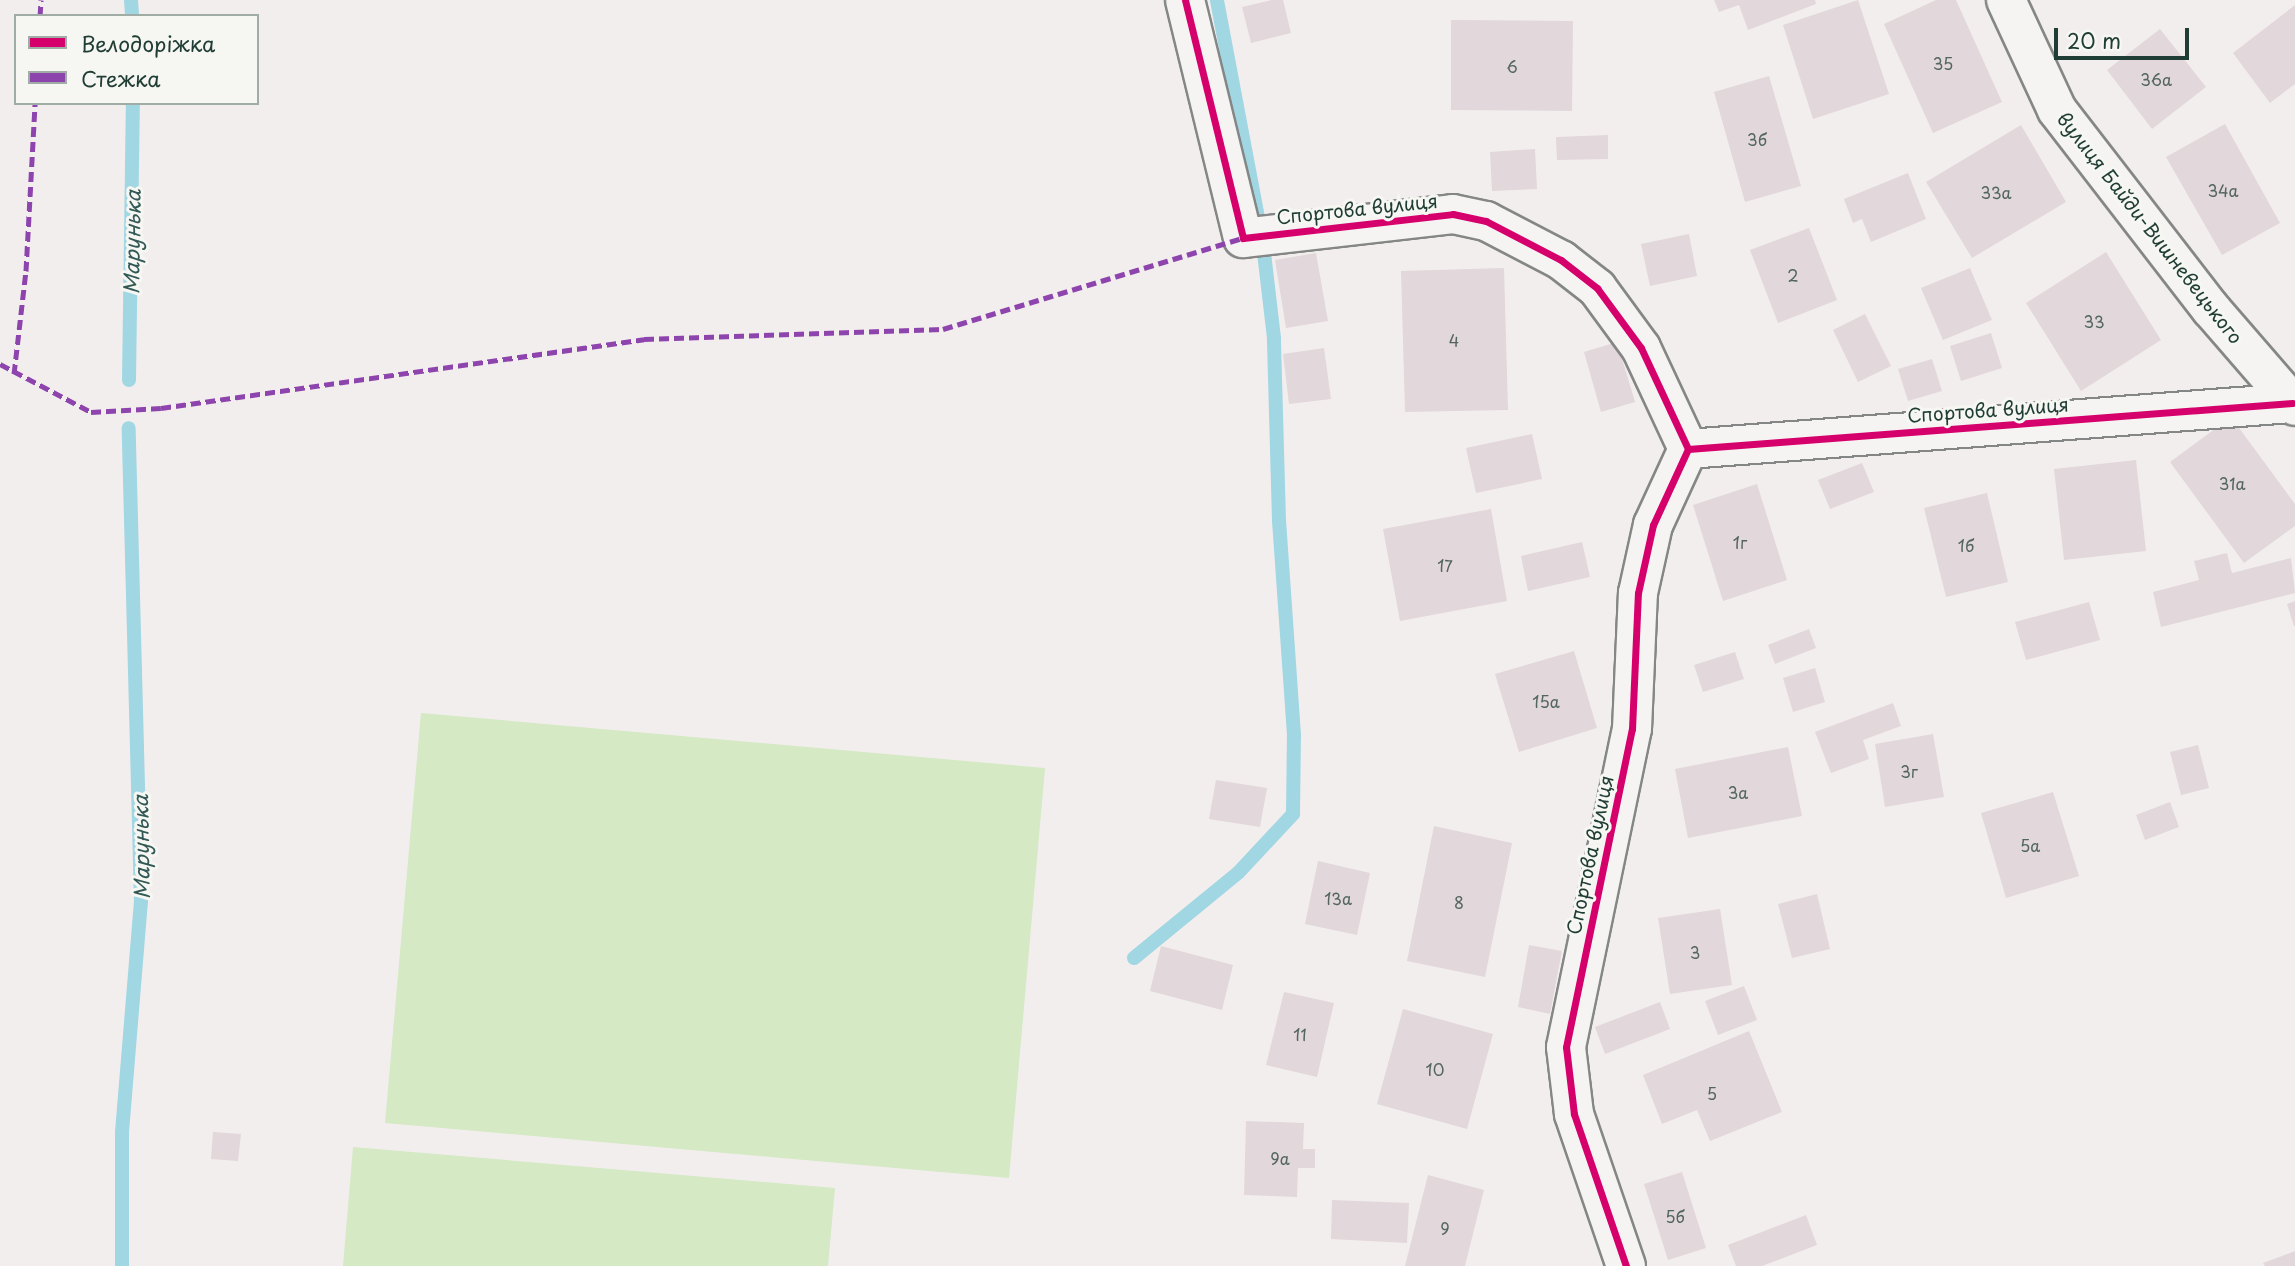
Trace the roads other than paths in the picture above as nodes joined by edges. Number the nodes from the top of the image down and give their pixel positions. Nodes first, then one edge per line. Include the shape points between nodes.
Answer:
1 (1185, 0) edge
2 (2006, 0) edge
3 (2293, 404) edge
4 (1688, 449) junction
5 (1626, 1266) edge

1 - 4 street, Спортова вулиця via 1243,238 1453,214 1486,221 1561,260 1597,288 1641,348
2 - 3 street, вулиця Байди-Вишневецького via 2057,110 2211,309
3 - 4 street, Спортова вулиця
4 - 5 street, Спортова вулиця via 1653,525 1637,593 1632,729 1566,1047 1573,1114

